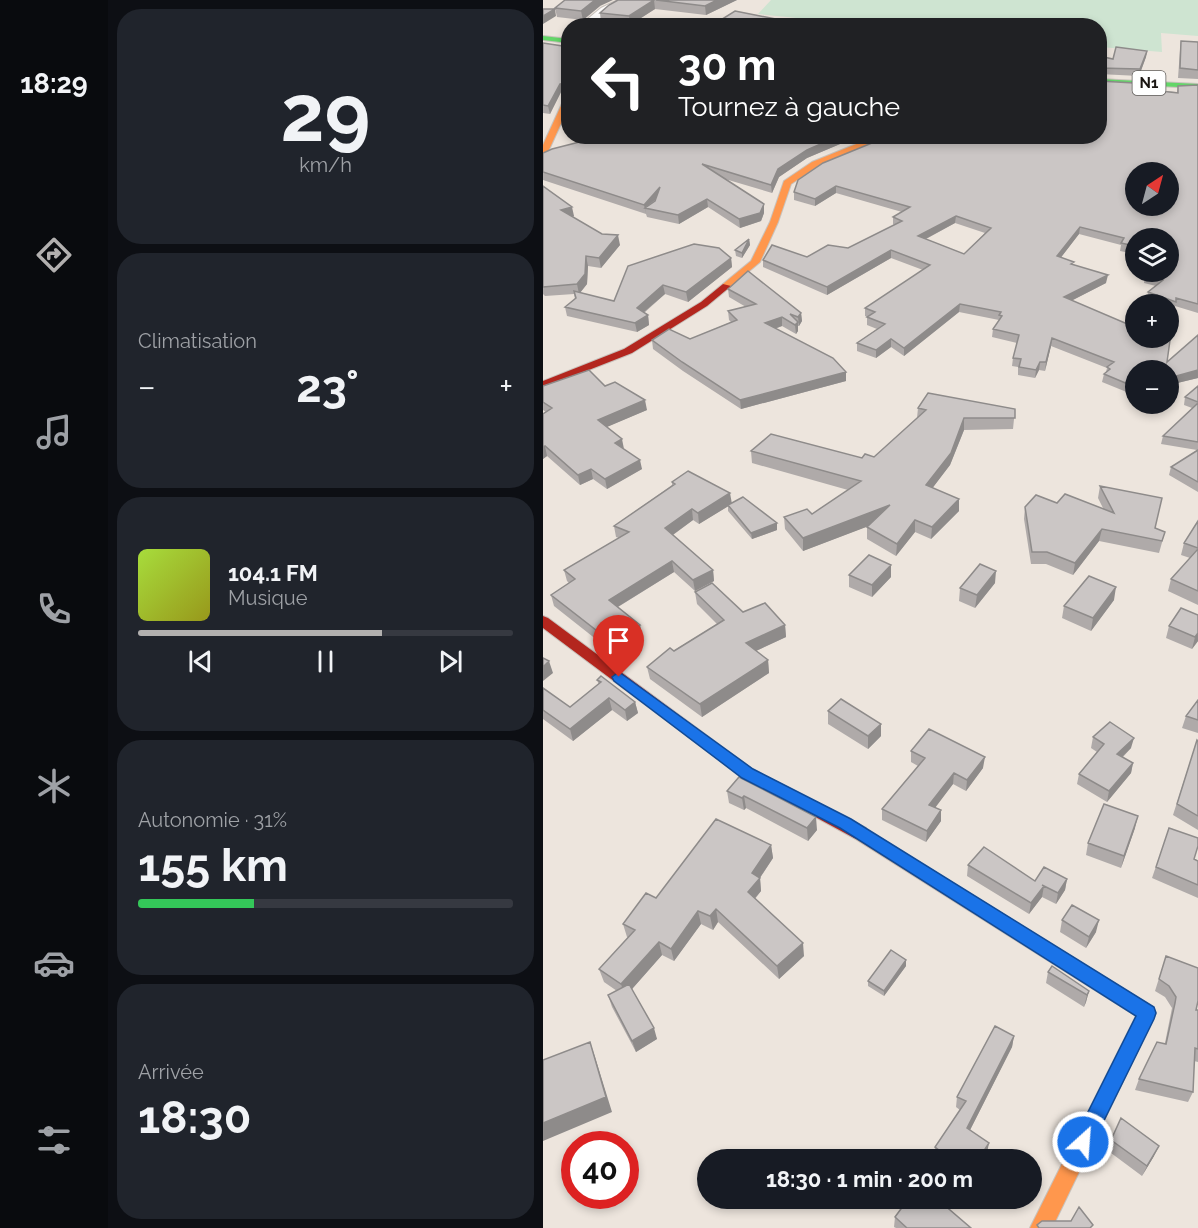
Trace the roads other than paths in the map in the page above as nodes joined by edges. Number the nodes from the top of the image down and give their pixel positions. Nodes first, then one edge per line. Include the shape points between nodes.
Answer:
1 (627, 0) edge
2 (595, 18) edge
3 (543, 38) edge
4 (561, 40) edge
5 (1107, 81) edge
6 (1198, 86) edge
7 (561, 115) edge
8 (864, 144) edge
9 (543, 154) edge
10 (543, 385) edge
11 (543, 621) edge
12 (1041, 1228) edge

1 - 2 street
3 - 4 main road
5 - 6 main road, N1
7 - 9 main road
8 - 10 main road via 815,164 787,183 755,262 704,304 628,351
11 - 12 main road via 747,773 846,824 1147,1013

